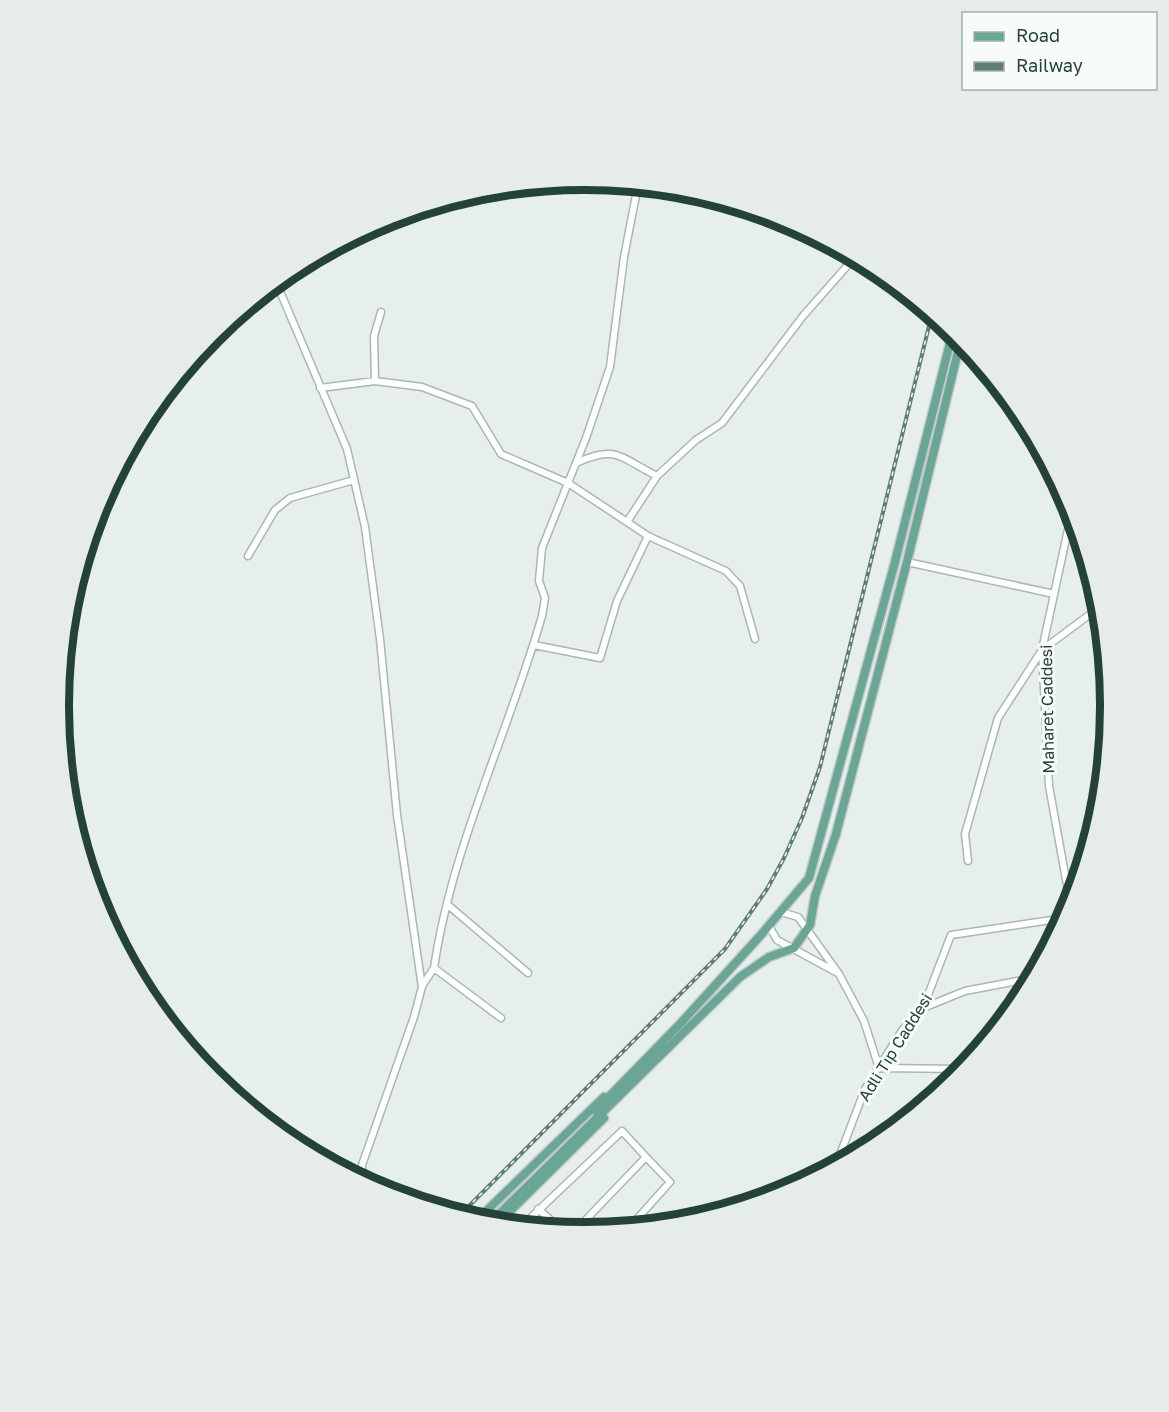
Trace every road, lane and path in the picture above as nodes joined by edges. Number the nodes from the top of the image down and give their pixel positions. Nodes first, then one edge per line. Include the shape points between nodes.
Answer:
1 (636, 194) edge
2 (849, 264) edge
3 (280, 291) edge
4 (381, 312) dead end
5 (950, 342) edge
6 (958, 351) edge
7 (375, 381) junction
8 (320, 388) junction
9 (576, 463) junction
10 (657, 476) junction
11 (354, 480) junction
12 (568, 483) junction
13 (627, 522) junction
14 (1068, 528) edge
15 (648, 536) junction
16 (248, 556) dead end
17 (907, 562) junction
18 (1054, 594) junction
19 (1091, 613) edge
20 (755, 639) dead end
21 (534, 645) junction
22 (1042, 650) junction
23 (968, 861) dead end
24 (1067, 887) edge
25 (448, 905) junction
26 (781, 912) junction
27 (1053, 920) edge
28 (769, 926) junction
29 (808, 928) junction
30 (794, 948) junction
31 (434, 968) junction
32 (528, 973) dead end
33 (839, 974) junction
34 (1020, 980) edge
35 (422, 987) junction
36 (923, 1008) junction
37 (501, 1018) dead end
38 (879, 1068) junction
39 (951, 1069) edge
40 (622, 1089) junction
41 (841, 1153) edge
42 (646, 1157) junction
43 (362, 1170) edge
44 (538, 1209) junction
45 (485, 1212) edge
46 (492, 1213) edge
47 (499, 1214) edge
48 (506, 1215) edge
49 (529, 1218) edge
50 (638, 1218) edge
51 (551, 1220) edge
52 (584, 1222) edge

1 - 9 street via 610,367
2 - 10 street via 803,316 722,423 696,440
3 - 8 street
4 - 7 street via 374,336
5 - 26 main road via 821,838 809,878
6 - 17 main road
7 - 8 street
7 - 12 street via 422,387 472,406 501,454
8 - 11 street via 347,449
9 - 10 street via 604,452 619,455
9 - 12 street
10 - 13 street
11 - 16 street via 290,498 276,510
11 - 35 street via 365,527 397,815
12 - 13 street
12 - 21 street via 542,548 539,581 545,598
13 - 15 street
14 - 18 street, Maharet Caddesi
15 - 20 street via 726,571 740,586
15 - 21 street via 617,602 600,658
17 - 18 street
17 - 29 main road
18 - 22 street, Maharet Caddesi
19 - 22 street
21 - 25 street via 467,834
22 - 23 street via 998,718 965,834
22 - 24 street, Maharet Caddesi via 1049,786
25 - 31 street
25 - 32 street
26 - 28 main road
26 - 29 street via 798,917
27 - 36 street, Adli Tıp Caddesi via 951,935
28 - 30 street via 777,940
28 - 40 main road
29 - 30 main road
29 - 33 street
30 - 33 street
30 - 40 main road via 770,957 740,977
31 - 35 street
31 - 37 street
33 - 38 street via 864,1021
34 - 36 street via 965,991
35 - 43 street
36 - 38 street, Adli Tıp Caddesi via 903,1029
38 - 39 street
38 - 41 street, Adli Tıp Caddesi via 865,1089
40 - 45 main road via 596,1102
40 - 46 main road
40 - 47 main road
40 - 48 main road via 609,1113
42 - 44 street via 622,1131
42 - 50 street via 670,1182
42 - 52 street
44 - 49 street
44 - 51 street

